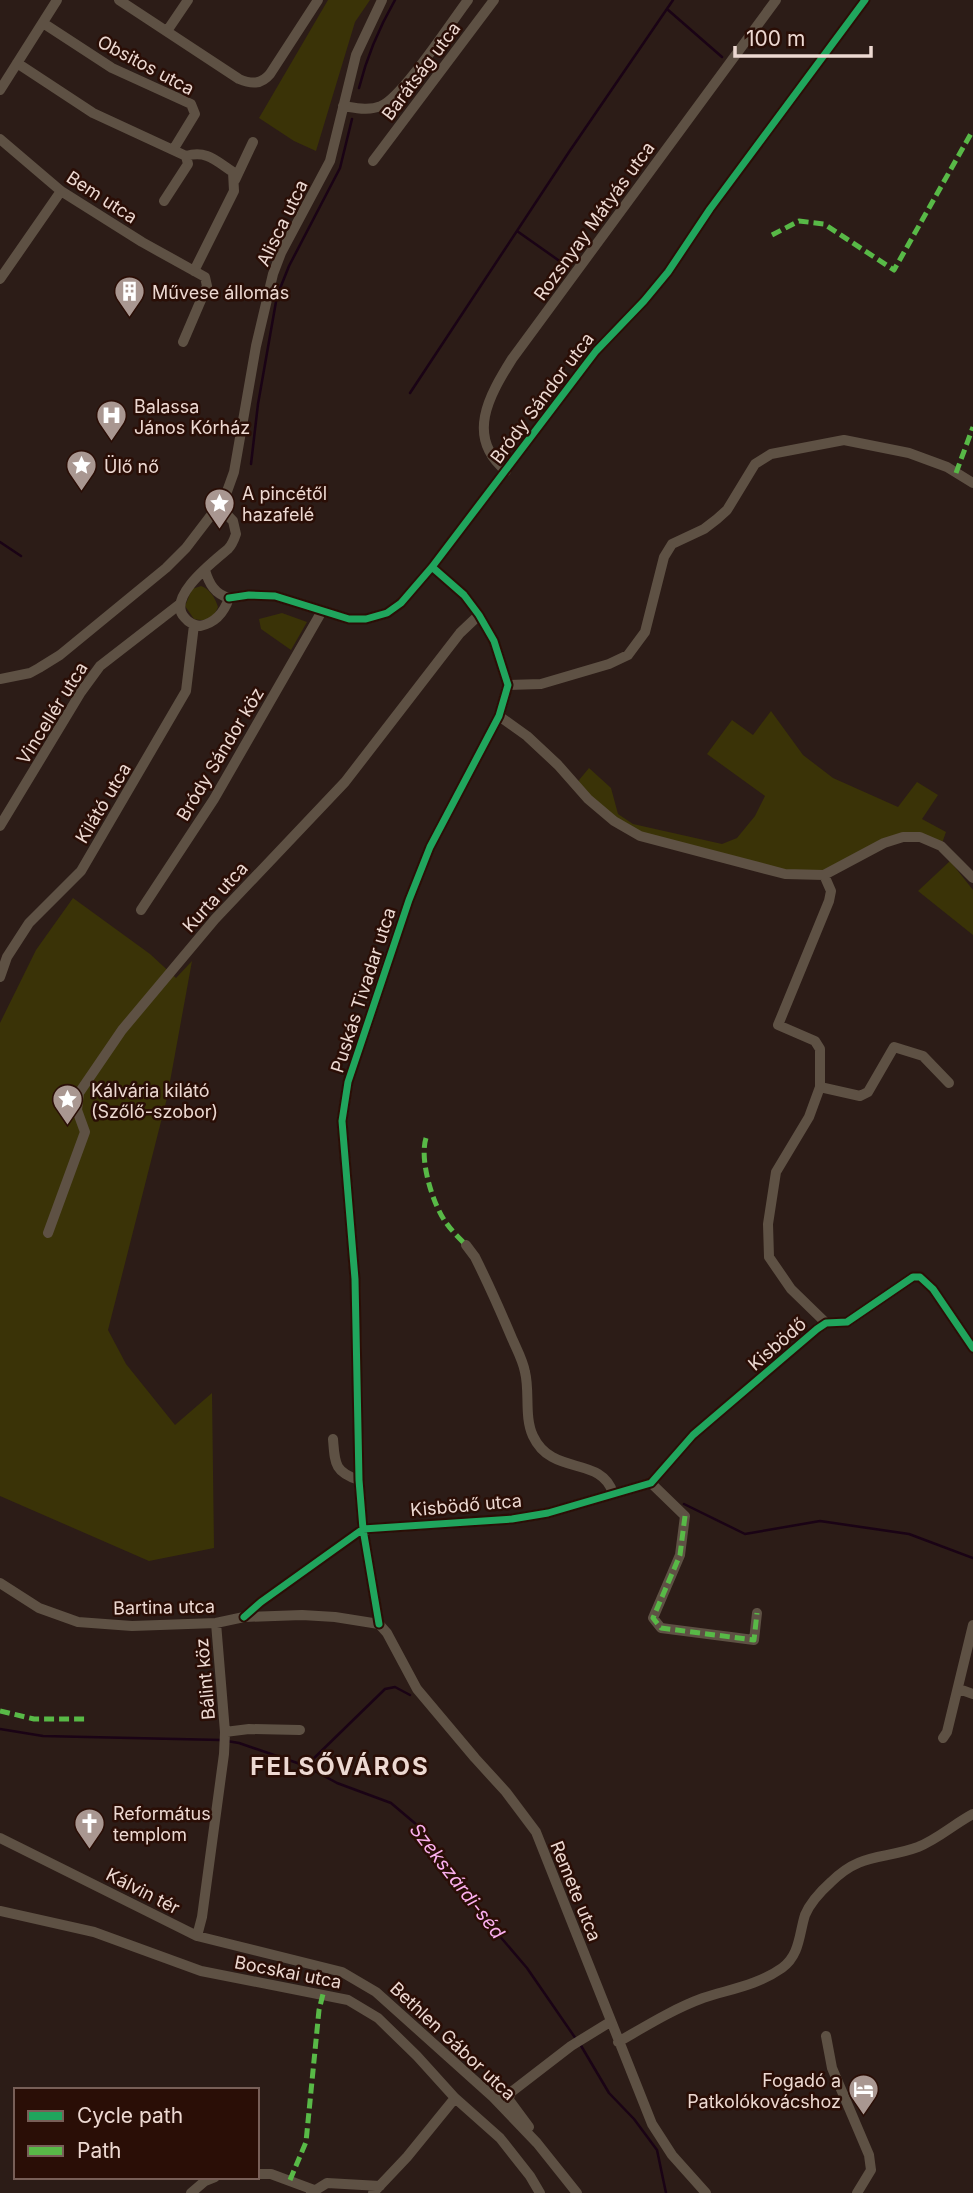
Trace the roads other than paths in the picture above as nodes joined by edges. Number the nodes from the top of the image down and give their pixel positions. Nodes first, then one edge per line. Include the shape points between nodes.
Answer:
1 (57, 0) edge
2 (119, 0) edge
3 (188, 0) edge
4 (318, 0) edge
5 (382, 0) edge
6 (468, 0) edge
7 (494, 0) edge
8 (776, 0) edge
9 (865, 0) edge
10 (43, 23) junction
11 (167, 31) junction
12 (17, 63) junction
13 (0, 90) edge
14 (343, 106) junction
15 (0, 139) edge
16 (253, 142) dead end
17 (173, 150) junction
18 (186, 156) junction
19 (373, 161) dead end
20 (234, 181) junction
21 (61, 191) junction
22 (164, 201) dead end
23 (194, 271) junction
24 (0, 279) edge
25 (183, 342) dead end
26 (506, 471) junction
27 (973, 483) edge
28 (219, 506) junction
29 (432, 567) junction
30 (205, 570) junction
31 (229, 598) junction
32 (180, 604) junction
33 (322, 611) junction
34 (479, 615) junction
35 (194, 625) junction
36 (0, 679) edge
37 (508, 685) junction
38 (499, 716) junction
39 (0, 826) edge
40 (824, 875) junction
41 (973, 878) edge
42 (141, 910) dead end
43 (0, 977) edge
44 (948, 1083) dead end
45 (820, 1087) junction
46 (48, 1233) dead end
47 (466, 1245) dead end
48 (827, 1323) junction
49 (973, 1348) edge
50 (332, 1439) dead end
51 (359, 1480) junction
52 (651, 1483) junction
53 (613, 1493) junction
54 (363, 1529) junction
55 (0, 1583) edge
56 (757, 1613) dead end
57 (244, 1617) junction
58 (216, 1623) junction
59 (379, 1624) junction
60 (973, 1625) edge
61 (959, 1689) junction
62 (973, 1694) edge
63 (300, 1730) dead end
64 (225, 1732) junction
65 (943, 1738) dead end
66 (973, 1814) edge
67 (0, 1838) edge
68 (0, 1911) edge
69 (197, 1936) junction
70 (610, 2022) junction
71 (826, 2036) dead end
72 (618, 2042) junction
73 (510, 2092) junction
74 (493, 2097) junction
75 (455, 2098) junction
76 (537, 2143) junction
77 (259, 2174) edge
78 (210, 2179) edge
79 (376, 2190) edge
80 (312, 2192) edge
81 (191, 2193) edge
82 (540, 2193) edge
83 (577, 2193) edge
84 (706, 2193) edge
85 (857, 2193) edge

1 - 10 street
2 - 11 street
3 - 11 street
4 - 11 street via 261,82 239,79
5 - 14 street, Alisca utca via 356,55
6 - 14 street, Barátság utca via 389,102 368,109
7 - 19 street, Barátság utca
8 - 26 street, Rozsnyay Mátyás utca via 493,390 483,437 496,463
9 - 26 street, Bródy Sándor utca via 663,278 596,351
10 - 12 street
10 - 17 street, Obsitos utca via 112,68 191,104 195,114
12 - 13 street
12 - 17 street via 93,113
14 - 28 street, Alisca utca via 330,161 273,274 234,472
15 - 21 street, Bem utca
16 - 20 street
17 - 18 street
18 - 20 street via 207,155 233,172
18 - 22 street via 188,164
20 - 23 street via 234,191
21 - 23 street, Bem utca
21 - 24 street
23 - 25 street via 205,277 206,286
26 - 29 street, Bródy Sándor utca
27 - 37 street via 909,453 844,440 771,454 755,464 727,510 704,529 672,544 664,557 645,632 628,656 541,684
28 - 30 street, Vincellér utca via 233,521 236,534
28 - 36 street, Alisca utca via 166,568 60,655 30,673
29 - 33 street, Bródy Sándor utca via 387,613 349,619
29 - 34 street
30 - 31 street via 214,590
30 - 32 street, Vincellér utca
31 - 33 street, Bródy Sándor utca via 275,596
31 - 35 street via 217,619
32 - 35 street via 181,614
32 - 39 street, Vincellér utca via 100,666
33 - 42 street, Bródy Sándor köz via 214,799
34 - 37 street via 494,641
34 - 46 street, Kurta utca via 452,642 345,782 215,919 122,1030 79,1093 77,1110 85,1132
35 - 43 street, Kilátó utca via 186,691 80,871 29,923
37 - 38 street, Puskás Tivadar utca
38 - 40 street via 527,736 588,799 640,836 785,874
38 - 51 street, Puskás Tivadar utca via 430,848 348,1082 342,1121 355,1279
40 - 41 street via 884,843 920,836 941,846
40 - 45 street via 831,891 829,901 778,1025 815,1041 820,1049
44 - 45 street via 923,1056 894,1047 868,1092 860,1096
45 - 48 street via 809,1117 776,1172 768,1245 769,1257 791,1289
47 - 53 street via 525,1370 533,1435 556,1460 606,1478
48 - 49 street, Kisbödő via 847,1322 913,1276 920,1277
48 - 52 street, Kisbödő via 693,1435
50 - 51 street via 337,1468
51 - 54 street, Puskás Tivadar utca
52 - 53 street, Kisbödő utca
52 - 56 street via 685,1516 680,1555 653,1618 661,1628 754,1640
53 - 54 street, Kisbödő utca via 512,1519
54 - 57 street
54 - 59 street, Puskás Tivadar utca
55 - 58 street, Bartina utca via 39,1608 78,1622 132,1626
57 - 58 street, Bartina utca
57 - 59 street, Bartina utca via 302,1615
58 - 64 street, Bálint köz
59 - 70 street, Remete utca via 417,1689 536,1832
60 - 61 street
61 - 62 street
61 - 65 street
63 - 64 street, Bálint köz
64 - 69 street, Bálint köz
66 - 72 street via 921,1846 851,1865 811,1903 797,1950 786,1965 765,1979 671,2012
67 - 69 street, Kálvin tér
68 - 75 street, Bocskai utca via 94,1932 201,1971 348,2000 377,2018
69 - 74 street, Bethlen Gábor utca via 342,1972 386,2000
70 - 72 street, Remete utca
70 - 73 street
71 - 85 street via 832,2068 869,2155 871,2170
72 - 84 street, Remete utca via 652,2124
73 - 74 street
73 - 76 street via 509,2100
74 - 76 street, Bethlen Gábor utca
75 - 79 street
75 - 82 street, Bocskai utca via 500,2138
76 - 83 street, Bethlen Gábor utca
77 - 80 street via 271,2174
78 - 81 street
79 - 80 street via 327,2183

